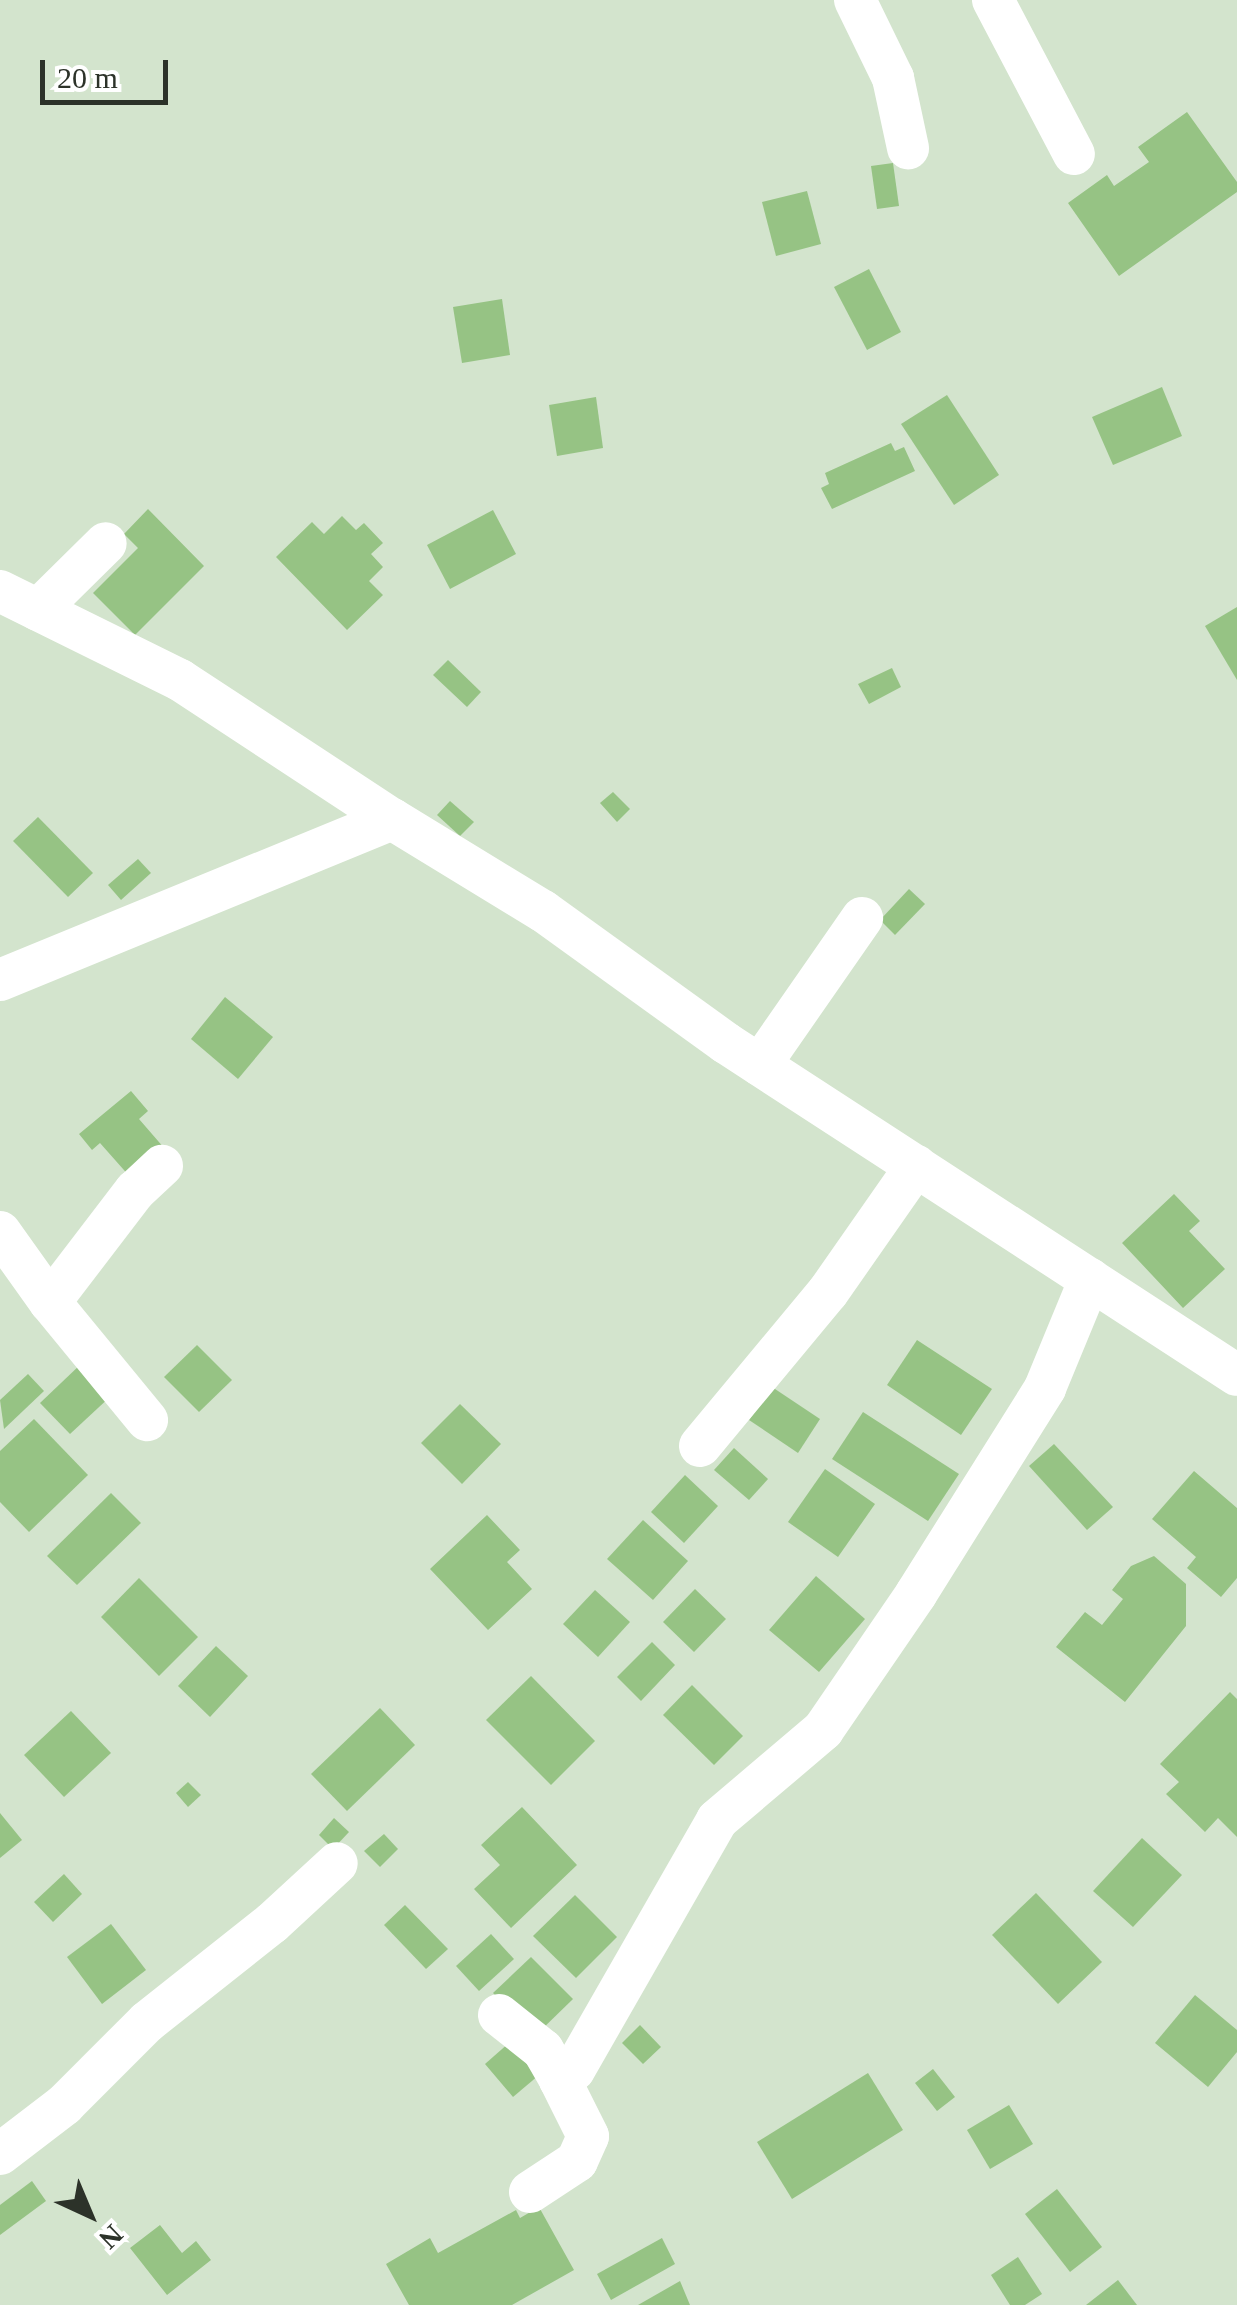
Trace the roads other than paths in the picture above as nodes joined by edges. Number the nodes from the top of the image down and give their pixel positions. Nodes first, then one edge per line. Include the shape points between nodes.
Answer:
1 (856, 0) edge
2 (993, 0) edge
3 (908, 148) dead end
4 (1074, 154) dead end
5 (106, 544) dead end
6 (0, 591) edge
7 (38, 610) junction
8 (392, 819) junction
9 (862, 918) dead end
10 (0, 980) edge
11 (760, 1065) junction
12 (162, 1166) dead end
13 (916, 1166) junction
14 (0, 1232) edge
15 (1090, 1279) junction
16 (50, 1302) junction
17 (1237, 1375) edge
18 (147, 1420) dead end
19 (700, 1446) dead end
20 (337, 1864) dead end
21 (499, 2015) dead end
22 (560, 2080) junction
23 (0, 2154) edge
24 (530, 2192) dead end

1 - 3 street via 893,78
2 - 4 street
5 - 7 street
6 - 7 street
7 - 8 street via 180,680
8 - 10 street
8 - 11 street via 544,911
9 - 11 street
11 - 13 street
12 - 16 street
13 - 15 street
13 - 19 street via 828,1292
14 - 16 street
15 - 17 street
15 - 22 street via 1045,1388 916,1594 823,1730 717,1820 574,2070
16 - 18 street
20 - 23 street
21 - 22 street via 542,2050
22 - 24 street via 588,2136 577,2161

